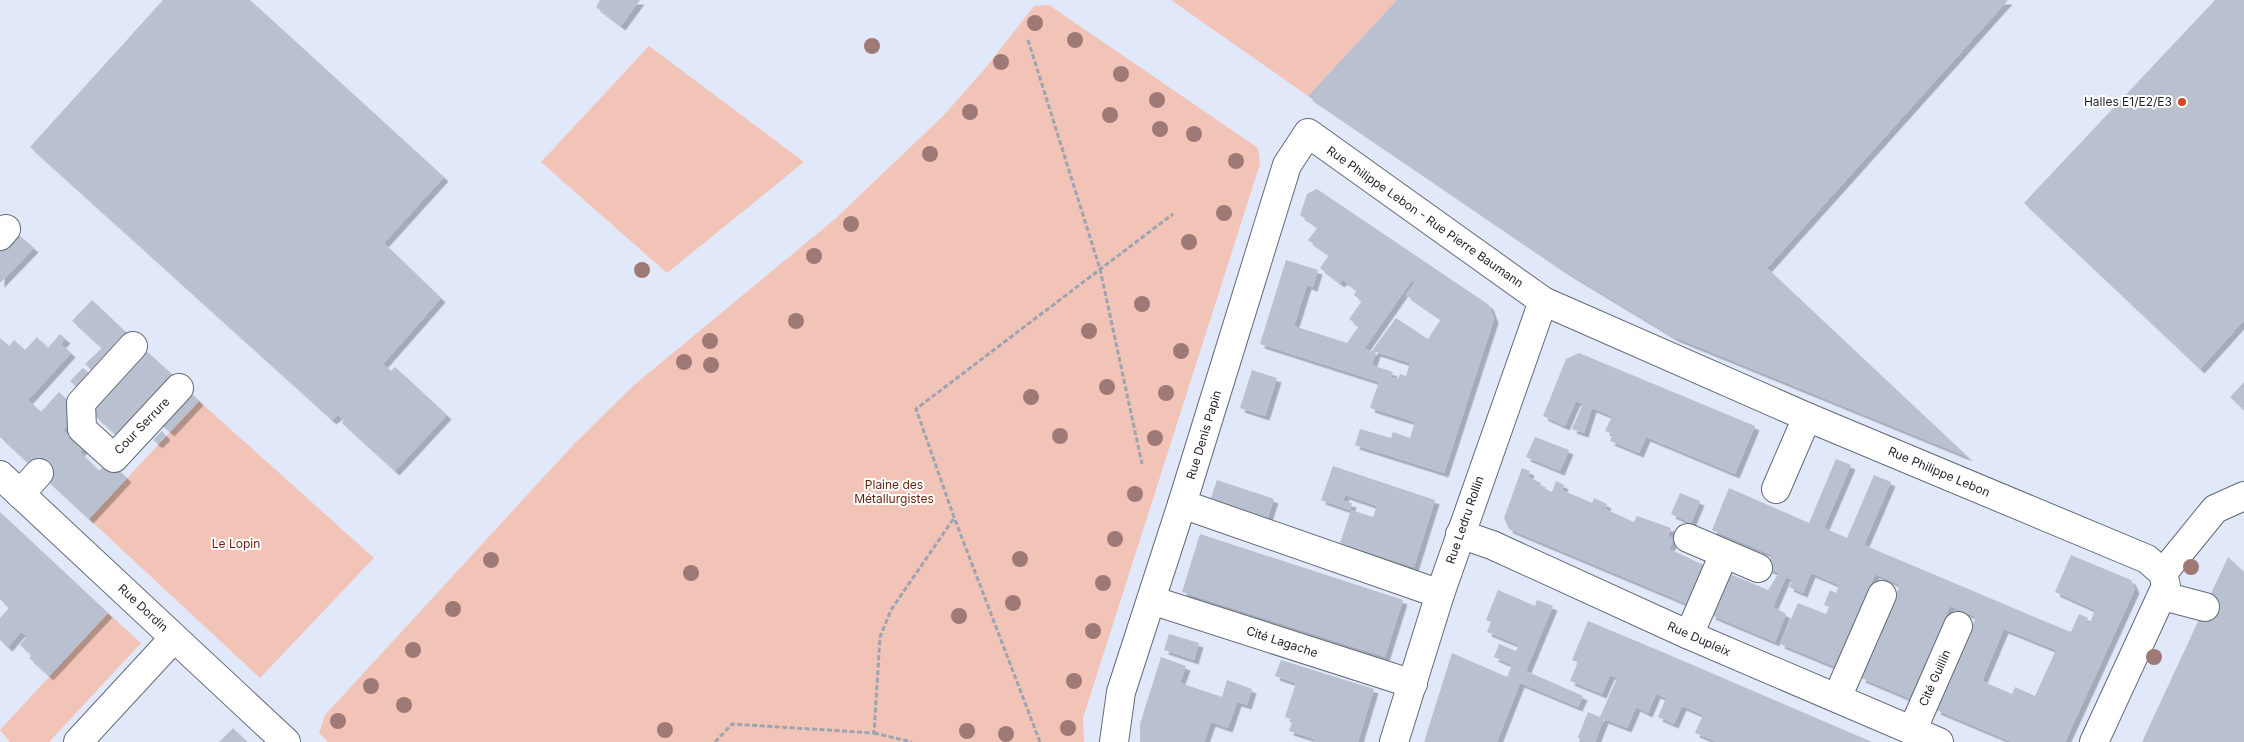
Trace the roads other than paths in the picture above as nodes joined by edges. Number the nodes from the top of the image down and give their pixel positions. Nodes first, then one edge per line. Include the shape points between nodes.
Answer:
1 (1308, 133) joint
2 (1543, 301) junction
3 (133, 346) dead end
4 (178, 388) dead end
5 (1807, 418) junction
6 (39, 473) tunnel mouth
7 (0, 474) edge
8 (1776, 489) dead end
9 (20, 494) junction
10 (2244, 496) edge
11 (1182, 504) junction
12 (1460, 534) junction
13 (1688, 538) dead end
14 (1724, 554) junction
15 (1758, 568) dead end
16 (2163, 584) junction
17 (1440, 594) junction
18 (1882, 595) dead end
19 (1151, 600) junction
20 (2205, 608) dead end
21 (1958, 626) dead end
22 (1689, 635) junction
23 (174, 638) junction
24 (1413, 684) junction
25 (1837, 698) junction
26 (1912, 731) junction
27 (78, 742) edge
28 (286, 742) edge
29 (1114, 742) edge
30 (1394, 742) edge
31 (1938, 742) edge
32 (2094, 742) edge

1 - 2 street, Rue Philippe Lebon - Rue Pierre Baumann
1 - 11 street, Rue Denis Papin via 1287,165
2 - 5 street, Rue Philippe Lebon
2 - 12 street, Rue Ledru Rollin
3 - 4 street, Cour Serrure via 81,403 77,434 114,458
5 - 8 street
5 - 16 street, Rue Philippe Lebon via 2147,558
6 - 9 street
7 - 9 street, Rue Dordin
9 - 23 street, Rue Dordin
10 - 16 street via 2215,509
11 - 17 street
11 - 19 street, Rue Denis Papin
12 - 17 street, Rue Ledru Rollin
12 - 22 street, Rue Dupleix via 1492,545
13 - 14 street
14 - 15 street
14 - 22 street
16 - 20 street
16 - 32 street
17 - 24 street, Rue Ledru Rollin
18 - 25 street
19 - 24 street, Cité Lagache
19 - 29 street, Rue Denis Papin via 1121,692
21 - 26 street, Cité Guillin
22 - 25 street, Rue Dupleix
23 - 27 street
23 - 28 street, Rue Dordin
24 - 30 street, Rue Ledru Rollin
25 - 26 street, Rue Dupleix
26 - 31 street, Rue Dupleix

